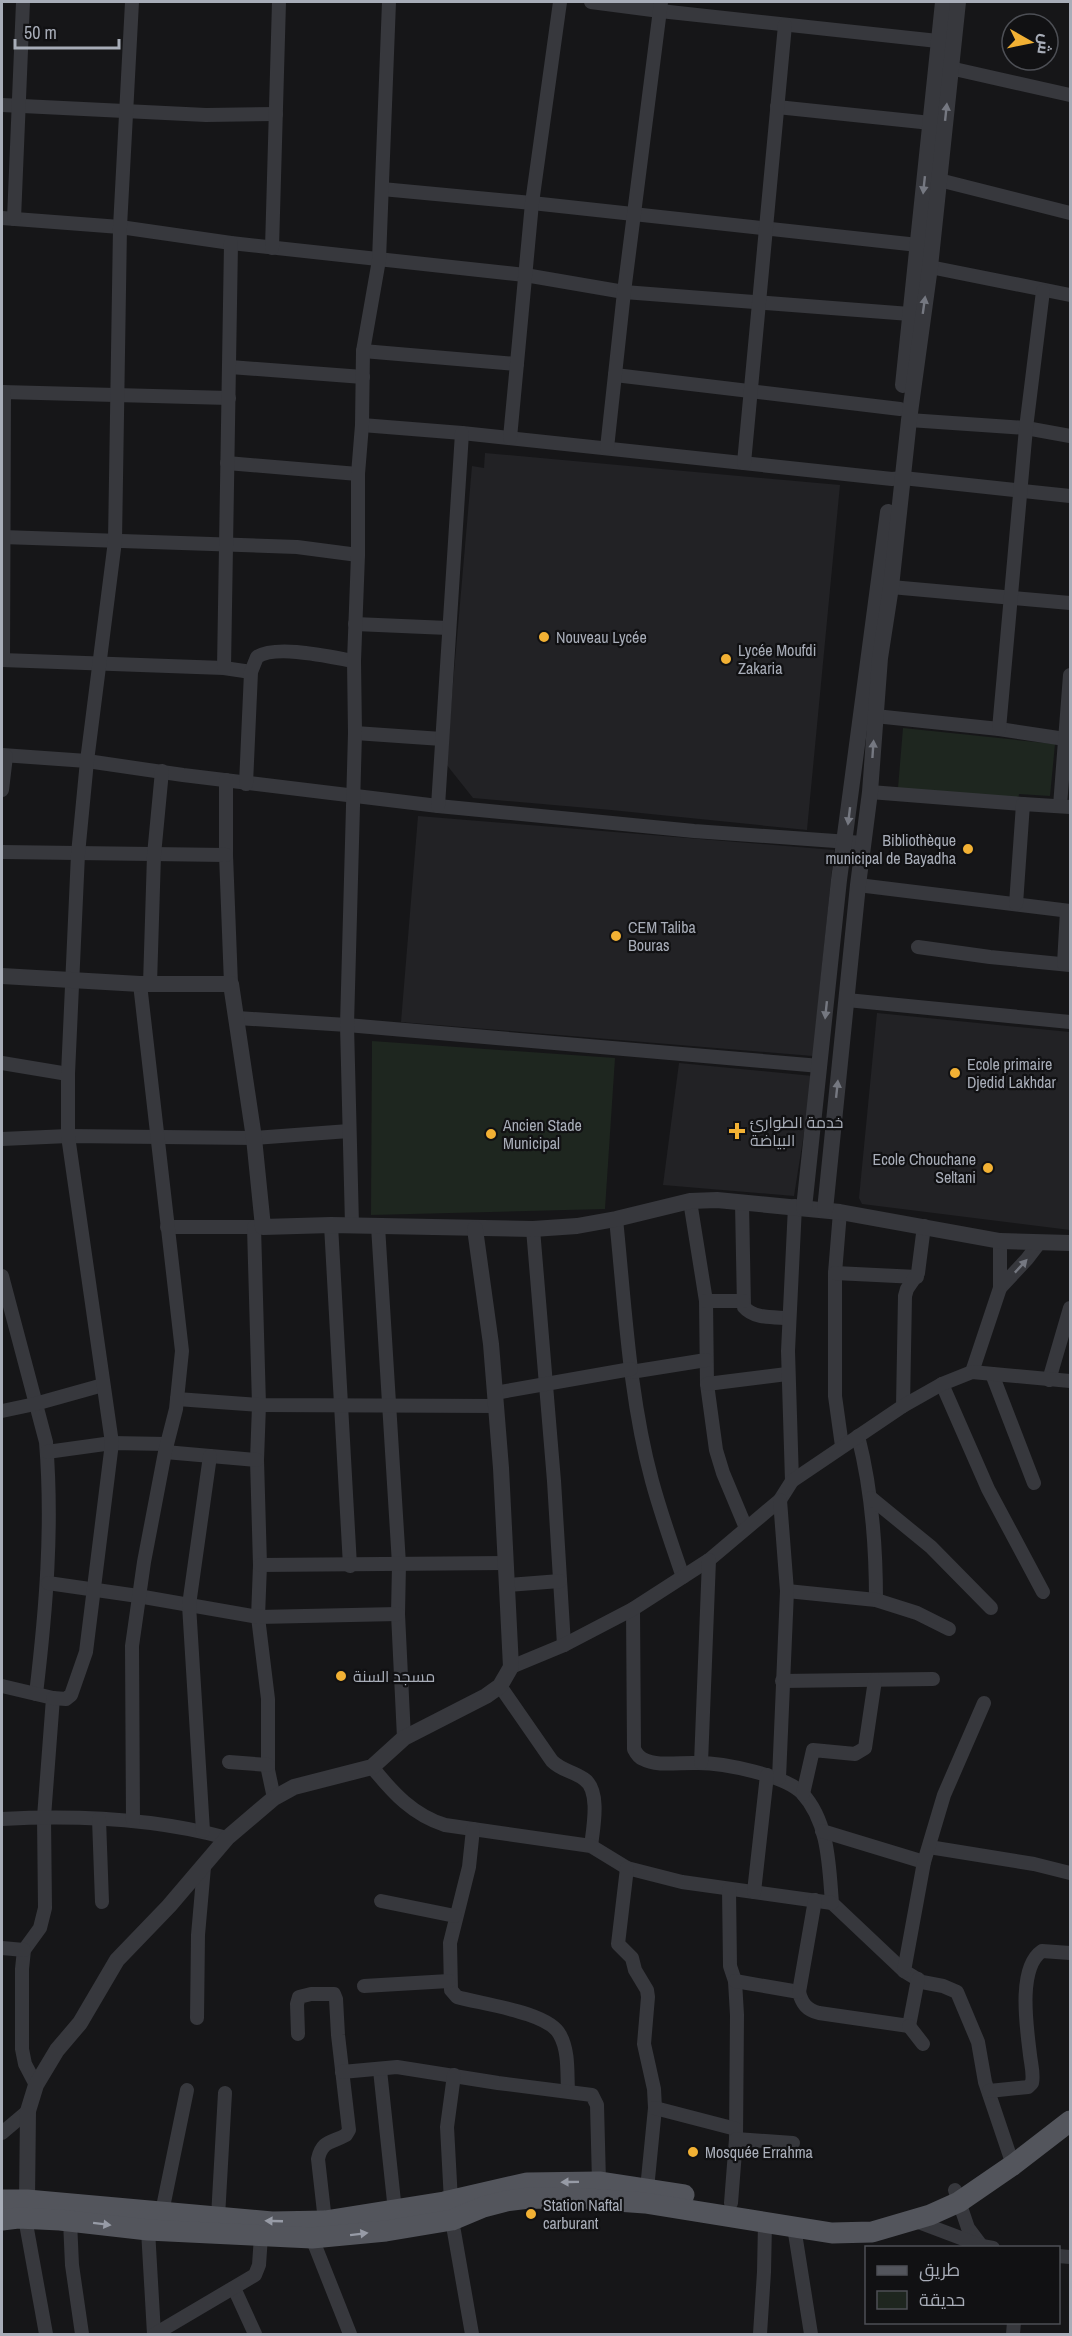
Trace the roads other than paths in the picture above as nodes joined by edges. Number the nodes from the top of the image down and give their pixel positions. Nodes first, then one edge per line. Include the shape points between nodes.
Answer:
1 (23, 2) edge
2 (132, 2) edge
3 (279, 2) edge
4 (388, 2) edge
5 (560, 2) edge
6 (591, 2) edge
7 (943, 2) edge
8 (958, 2) edge
9 (661, 6) edge
10 (785, 25) junction
11 (946, 42) junction
12 (950, 68) junction
13 (1071, 94) edge
14 (2, 105) edge
15 (19, 106) junction
16 (777, 107) junction
17 (126, 110) junction
18 (276, 114) junction
19 (931, 123) junction
20 (939, 180) junction
21 (382, 189) junction
22 (531, 202) junction
23 (1071, 213) edge
24 (634, 214) junction
25 (8, 218) edge
26 (120, 226) junction
27 (765, 228) junction
28 (231, 243) junction
29 (918, 244) junction
30 (272, 248) junction
31 (380, 260) junction
32 (930, 267) junction
33 (525, 275) junction
34 (1043, 291) junction
35 (624, 292) junction
36 (1071, 295) edge
37 (759, 301) junction
38 (910, 314) junction
39 (363, 351) junction
40 (517, 364) junction
41 (230, 367) junction
42 (615, 375) junction
43 (363, 377) junction
44 (750, 390) junction
45 (3, 392) edge
46 (118, 396) junction
47 (229, 398) junction
48 (905, 414) junction
49 (362, 425) junction
50 (1026, 428) junction
51 (462, 432) junction
52 (1071, 436) edge
53 (510, 438) junction
54 (607, 448) junction
55 (228, 463) junction
56 (744, 463) junction
57 (358, 474) junction
58 (898, 479) junction
59 (1020, 492) junction
60 (1071, 496) edge
61 (3, 537) edge
62 (115, 541) junction
63 (226, 544) junction
64 (358, 555) junction
65 (891, 587) junction
66 (1011, 600) junction
67 (1071, 603) edge
68 (355, 624) junction
69 (448, 628) junction
70 (2, 660) edge
71 (354, 661) junction
72 (100, 663) junction
73 (224, 668) junction
74 (251, 672) junction
75 (1071, 675) edge
76 (875, 716) junction
77 (999, 729) junction
78 (355, 733) junction
79 (442, 739) junction
80 (1065, 740) junction
81 (4, 755) edge
82 (87, 761) junction
83 (162, 771) junction
84 (226, 780) junction
85 (246, 784) junction
86 (2, 790) edge
87 (870, 792) junction
88 (353, 797) junction
89 (1023, 804) junction
90 (438, 806) junction
91 (1065, 807) edge
92 (845, 842) junction
93 (863, 843) junction
94 (2, 852) edge
95 (78, 854) junction
96 (154, 855) junction
97 (226, 855) junction
98 (858, 885) junction
99 (1016, 904) junction
100 (1069, 911) edge
101 (918, 947) dead end
102 (1067, 964) edge
103 (2, 976) edge
104 (71, 981) junction
105 (145, 984) junction
106 (231, 984) junction
107 (847, 1000) junction
108 (237, 1018) junction
109 (1071, 1022) edge
110 (347, 1025) junction
111 (2, 1063) edge
112 (820, 1066) junction
113 (68, 1074) junction
114 (349, 1131) junction
115 (68, 1136) junction
116 (157, 1136) junction
117 (254, 1138) junction
118 (2, 1139) edge
119 (690, 1201) junction
120 (742, 1203) junction
121 (799, 1207) junction
122 (833, 1211) junction
123 (616, 1219) junction
124 (330, 1225) junction
125 (352, 1226) junction
126 (378, 1226) junction
127 (924, 1226) junction
128 (167, 1227) junction
129 (258, 1227) junction
130 (475, 1229) junction
131 (532, 1229) junction
132 (1000, 1241) junction
133 (1040, 1242) junction
134 (1071, 1243) edge
135 (835, 1273) junction
136 (2, 1276) edge
137 (917, 1277) junction
138 (1000, 1288) junction
139 (706, 1301) junction
140 (742, 1301) junction
141 (1071, 1308) edge
142 (788, 1318) junction
143 (8, 1328) edge
144 (706, 1360) junction
145 (631, 1371) junction
146 (972, 1372) junction
147 (787, 1374) junction
148 (992, 1374) junction
149 (1048, 1380) junction
150 (1071, 1381) edge
151 (707, 1384) junction
152 (942, 1384) junction
153 (103, 1385) junction
154 (546, 1385) junction
155 (177, 1399) junction
156 (495, 1400) junction
157 (35, 1404) junction
158 (259, 1405) junction
159 (340, 1406) junction
160 (389, 1406) junction
161 (903, 1406) junction
162 (2, 1411) edge
163 (858, 1436) junction
164 (112, 1443) junction
165 (842, 1446) junction
166 (166, 1448) junction
167 (47, 1452) junction
168 (210, 1456) junction
169 (257, 1460) junction
170 (792, 1481) junction
171 (1034, 1483) dead end
172 (871, 1498) junction
173 (780, 1500) junction
174 (746, 1528) junction
175 (709, 1560) junction
176 (506, 1563) junction
177 (260, 1564) junction
178 (399, 1564) junction
179 (350, 1566) junction
180 (682, 1577) junction
181 (560, 1581) junction
182 (48, 1583) junction
183 (507, 1585) junction
184 (95, 1589) junction
185 (786, 1591) junction
186 (1043, 1592) dead end
187 (138, 1596) junction
188 (876, 1600) junction
189 (189, 1605) junction
190 (991, 1608) dead end
191 (633, 1609) junction
192 (398, 1614) junction
193 (258, 1617) junction
194 (949, 1629) dead end
195 (564, 1645) junction
196 (512, 1667) junction
197 (933, 1679) dead end
198 (875, 1680) junction
199 (782, 1681) junction
200 (2, 1686) edge
201 (500, 1686) junction
202 (36, 1694) junction
203 (53, 1698) junction
204 (984, 1703) dead end
205 (404, 1738) junction
206 (229, 1762) dead end
207 (701, 1763) junction
208 (268, 1765) junction
209 (372, 1767) junction
210 (773, 1777) junction
211 (803, 1794) junction
212 (274, 1798) junction
213 (44, 1817) junction
214 (2, 1819) edge
215 (99, 1819) junction
216 (133, 1821) junction
217 (473, 1829) junction
218 (822, 1830) junction
219 (203, 1831) junction
220 (227, 1838) junction
221 (591, 1846) junction
222 (929, 1847) junction
223 (924, 1862) junction
224 (204, 1867) junction
225 (627, 1868) junction
226 (1071, 1873) edge
227 (729, 1889) junction
228 (754, 1892) junction
229 (815, 1900) junction
230 (102, 1902) dead end
231 (381, 1902) dead end
232 (832, 1903) junction
233 (455, 1916) junction
234 (2, 1948) edge
235 (24, 1950) junction
236 (1071, 1953) edge
237 (904, 1971) junction
238 (918, 1979) junction
239 (449, 1981) junction
240 (735, 1981) junction
241 (364, 1986) dead end
242 (799, 1992) junction
243 (197, 2018) dead end
244 (909, 2026) junction
245 (298, 2034) dead end
246 (923, 2044) dead end
247 (380, 2070) junction
248 (342, 2072) junction
249 (454, 2075) junction
250 (36, 2085) junction
251 (187, 2091) dead end
252 (568, 2091) junction
253 (989, 2091) junction
254 (225, 2093) dead end
255 (655, 2108) junction
256 (28, 2111) junction
257 (1071, 2121) edge
258 (2, 2133) edge
259 (736, 2134) junction
260 (793, 2143) dead end
261 (1013, 2165) junction
262 (599, 2182) junction
263 (647, 2189) junction
264 (957, 2196) junction
265 (2, 2200) edge
266 (731, 2203) junction
267 (26, 2209) junction
268 (451, 2210) junction
269 (395, 2211) junction
270 (162, 2212) junction
271 (218, 2217) junction
272 (906, 2218) junction
273 (2, 2220) edge
274 (70, 2221) junction
275 (325, 2221) junction
276 (765, 2223) junction
277 (794, 2227) junction
278 (148, 2230) junction
279 (261, 2236) junction
280 (312, 2238) junction
281 (985, 2246) edge
282 (987, 2246) edge
283 (234, 2288) junction
284 (46, 2334) edge
285 (82, 2334) edge
286 (154, 2334) edge
287 (255, 2334) edge
288 (350, 2334) edge
289 (472, 2334) edge
290 (760, 2334) edge
291 (811, 2334) edge

1 - 15 street
2 - 17 street
3 - 18 street
4 - 21 street
5 - 22 street
6 - 9 street
7 - 11 street
8 - 11 street
9 - 10 street
9 - 24 street
10 - 11 street
10 - 16 street
11 - 12 street
11 - 19 street
12 - 13 street
20 -> 12 street
14 - 15 street
15 - 17 street
15 - 25 street
16 - 19 street
16 - 27 street
17 - 18 street
17 - 26 street
18 - 30 street
19 -> 29 street
20 - 23 street
20 - 32 street
21 - 22 street
21 - 31 street
22 - 24 street
22 - 33 street
24 - 27 street
24 - 35 street
25 - 26 street
26 - 28 street
26 - 46 street
27 - 29 street
27 - 37 street
28 - 30 street
28 - 41 street
29 - 38 street
30 - 31 street
31 - 33 street
31 - 39 street
32 - 34 street
48 -> 32 street
33 - 35 street
33 - 40 street
34 - 36 street
34 - 50 street
35 - 37 street
35 - 42 street
37 - 38 street
37 - 44 street
38 - 48 street
39 - 40 street
39 - 43 street
40 - 53 street
41 - 43 street
41 - 47 street
42 - 44 street
42 - 54 street
43 - 49 street
44 - 48 street
44 - 56 street
45 - 46 street
45 - 61 street
46 - 47 street
46 - 62 street
47 - 55 street
48 - 50 street
48 - 58 street
49 - 51 street
49 - 57 street
50 - 52 street
50 - 59 street
51 - 53 street
51 - 69 street
53 - 54 street
54 - 56 street
55 - 57 street
55 - 63 street
56 - 58 street
57 - 64 street
58 - 59 street
58 - 65 street
58 -> 92 street
59 - 60 street
59 - 66 street
61 - 62 street
61 - 70 street
62 - 63 street
62 - 72 street
63 - 64 street
63 - 73 street
64 - 68 street
65 - 66 street
65 - 76 street
66 - 67 street
66 - 77 street
68 - 69 street
68 - 71 street
69 - 79 street
70 - 72 street
71 - 74 street via 307,652 268,652 257,657
71 - 78 street
72 - 73 street
72 - 82 street
73 - 74 street
74 - 85 street
75 - 80 street
76 - 77 street
87 -> 76 street
77 - 80 street
78 - 79 street
78 - 88 street
79 - 90 street
80 - 91 street
81 - 82 street
81 - 86 street
82 - 83 street
82 - 95 street
83 - 84 street
83 - 96 street
84 - 85 street
84 - 97 street
85 - 88 street
87 - 89 street
87 - 93 street
88 - 90 street
88 - 110 street
89 - 91 street
89 - 99 street
90 - 92 street
92 - 93 street
92 -> 112 street
93 - 98 street
94 - 95 street
95 - 96 street
95 - 104 street
96 - 97 street
96 - 105 street
97 - 106 street
98 - 99 street
98 - 107 street
99 - 100 street
100 - 102 street
101 - 102 street
103 - 104 street
104 - 105 street
104 - 113 street
105 - 106 street
105 - 116 street
106 - 108 street
107 - 109 street
122 -> 107 street
108 - 110 street
108 - 117 street
110 - 112 street
110 - 114 street
111 - 113 street
112 - 121 street
113 - 115 street
114 - 117 street
114 - 125 street
115 - 116 street
115 - 118 street
115 - 153 street
116 - 117 street
116 - 128 street
117 - 129 street
119 - 120 street
119 - 123 street
119 - 139 street
120 - 121 street
120 - 140 street
121 - 122 street
121 - 142 street
122 - 127 street
122 - 135 street
123 - 131 street
123 - 145 street
124 - 125 street
124 - 129 street
124 - 159 street
125 - 126 street
126 - 130 street
126 - 160 street
127 - 132 street
127 - 137 street
128 - 129 street
128 - 155 street via 182,1351
129 - 158 street
130 - 131 street
130 - 156 street
131 - 154 street
132 - 133 street
132 - 138 street
133 - 134 street
138 -> 133 street
135 - 137 street
135 - 165 street via 835,1396
136 - 143 street
137 - 161 street via 905,1296
138 - 146 street
139 - 140 street
139 - 144 street
140 - 142 street via 753,1314
141 - 149 street
142 - 147 street
143 - 157 street
144 - 145 street
144 - 151 street
145 - 154 street
145 - 180 street via 652,1480
146 - 148 street
146 - 152 street
147 - 151 street
147 - 170 street
148 - 149 street
148 - 171 street
149 - 150 street
151 - 174 street via 718,1458
152 - 161 street
152 - 186 street via 988,1489
153 - 157 street
153 - 164 street
154 - 156 street
154 - 181 street
155 - 158 street
155 - 166 street
156 - 160 street
156 - 176 street
157 - 162 street
157 - 167 street
158 - 159 street
158 - 169 street
159 - 160 street
159 - 179 street
160 - 178 street
161 - 163 street
163 - 165 street
163 - 172 street
164 - 166 street
164 - 167 street
164 - 184 street
165 - 170 street
166 - 168 street
166 - 187 street
167 - 182 street
168 - 169 street
168 - 189 street
169 - 177 street
170 - 173 street
172 - 188 street
172 - 190 street via 931,1547
173 - 174 street
173 - 185 street
174 - 175 street
175 - 180 street
175 - 207 street
176 - 178 street
176 - 183 street
177 - 179 street
177 - 193 street
178 - 179 street
178 - 192 street
180 - 191 street
181 - 183 street
181 - 195 street
182 - 184 street
182 - 202 street
183 - 196 street
184 - 187 street
184 - 203 street via 79,1677 69,1698
185 - 188 street
185 - 199 street
187 - 189 street
187 - 216 street via 132,1646
188 - 194 street via 917,1613
189 - 193 street
189 - 219 street
191 - 195 street
191 - 207 street via 634,1749 648,1761
192 - 193 street
192 - 205 street
193 - 208 street via 268,1699
195 - 196 street
196 - 201 street
197 - 198 street
198 - 199 street
198 - 211 street via 866,1748 855,1754 813,1750
199 - 210 street
200 - 202 street
201 - 205 street
201 - 221 street via 552,1761 590,1784 594,1809
202 - 203 street
203 - 213 street
204 - 222 street via 944,1795
205 - 209 street
206 - 208 street
207 - 210 street
208 - 212 street
209 - 212 street via 294,1787
209 - 217 street via 398,1797 421,1815 445,1825
210 - 211 street
210 - 228 street
211 - 218 street
212 - 220 street
213 - 214 street
213 - 215 street
213 - 235 street via 45,1908 40,1928
215 - 216 street
215 - 230 street
216 - 219 street
217 - 221 street
217 - 233 street via 469,1867
218 - 223 street
218 - 232 street
219 - 220 street
220 - 224 street
221 - 225 street
222 - 223 street
222 - 226 street
223 - 237 street
224 - 243 street
224 - 250 street via 117,1960 80,2023 57,2050
225 - 227 street
225 - 255 street via 618,1944 632,1958 646,1990 644,2044
227 - 228 street
227 - 240 street via 730,1966
228 - 229 street
229 - 232 street
229 - 242 street
231 - 233 street
232 - 237 street
233 - 239 street
234 - 235 street
235 - 250 street via 22,2049
236 - 253 street via 1042,1951 1034,1958 1026,1989 1032,2083 1028,2087
237 - 238 street
238 - 244 street
238 - 253 street via 957,1992 978,2042
239 - 241 street
239 - 252 street via 457,1996 513,2010 548,2022 557,2030 564,2046
240 - 242 street
240 - 259 street
242 - 244 street via 808,2009 819,2013
244 - 246 street
245 - 248 street via 299,1997 334,1994
247 - 248 street
247 - 249 street via 397,2067
247 - 269 street
248 - 275 street via 348,2133 322,2147 318,2159
249 - 252 street
249 - 268 street via 447,2127
250 - 256 street
251 - 270 street
252 - 262 street via 592,2095 597,2105
253 - 261 street
254 - 271 street
255 - 259 street
255 - 263 street
256 - 258 street
256 - 267 street
257 - 261 main road
259 - 260 street
259 - 266 street
261 - 264 main road
262 - 263 main road
262 -> 268 main road via 527,2183
263 - 266 main road
264 - 272 main road via 930,2215
264 - 282 street via 968,2228
265 - 267 main road
266 - 272 main road via 850,2224
267 - 270 main road
267 - 273 main road
267 - 274 main road
267 - 284 street
268 - 269 main road
268 - 276 main road via 529,2198 589,2199 645,2203
280 -> 268 main road via 374,2232
268 - 289 street
269 - 275 main road
270 - 271 main road
275 -> 271 main road
272 - 277 main road via 872,2232 854,2234
272 - 281 street
274 -> 278 main road
274 - 285 street
276 - 277 main road
276 - 290 street
277 - 291 street
278 - 279 main road
278 - 286 street
279 - 280 main road
279 - 283 street via 258,2270
280 - 288 street
283 - 286 street
283 - 287 street

